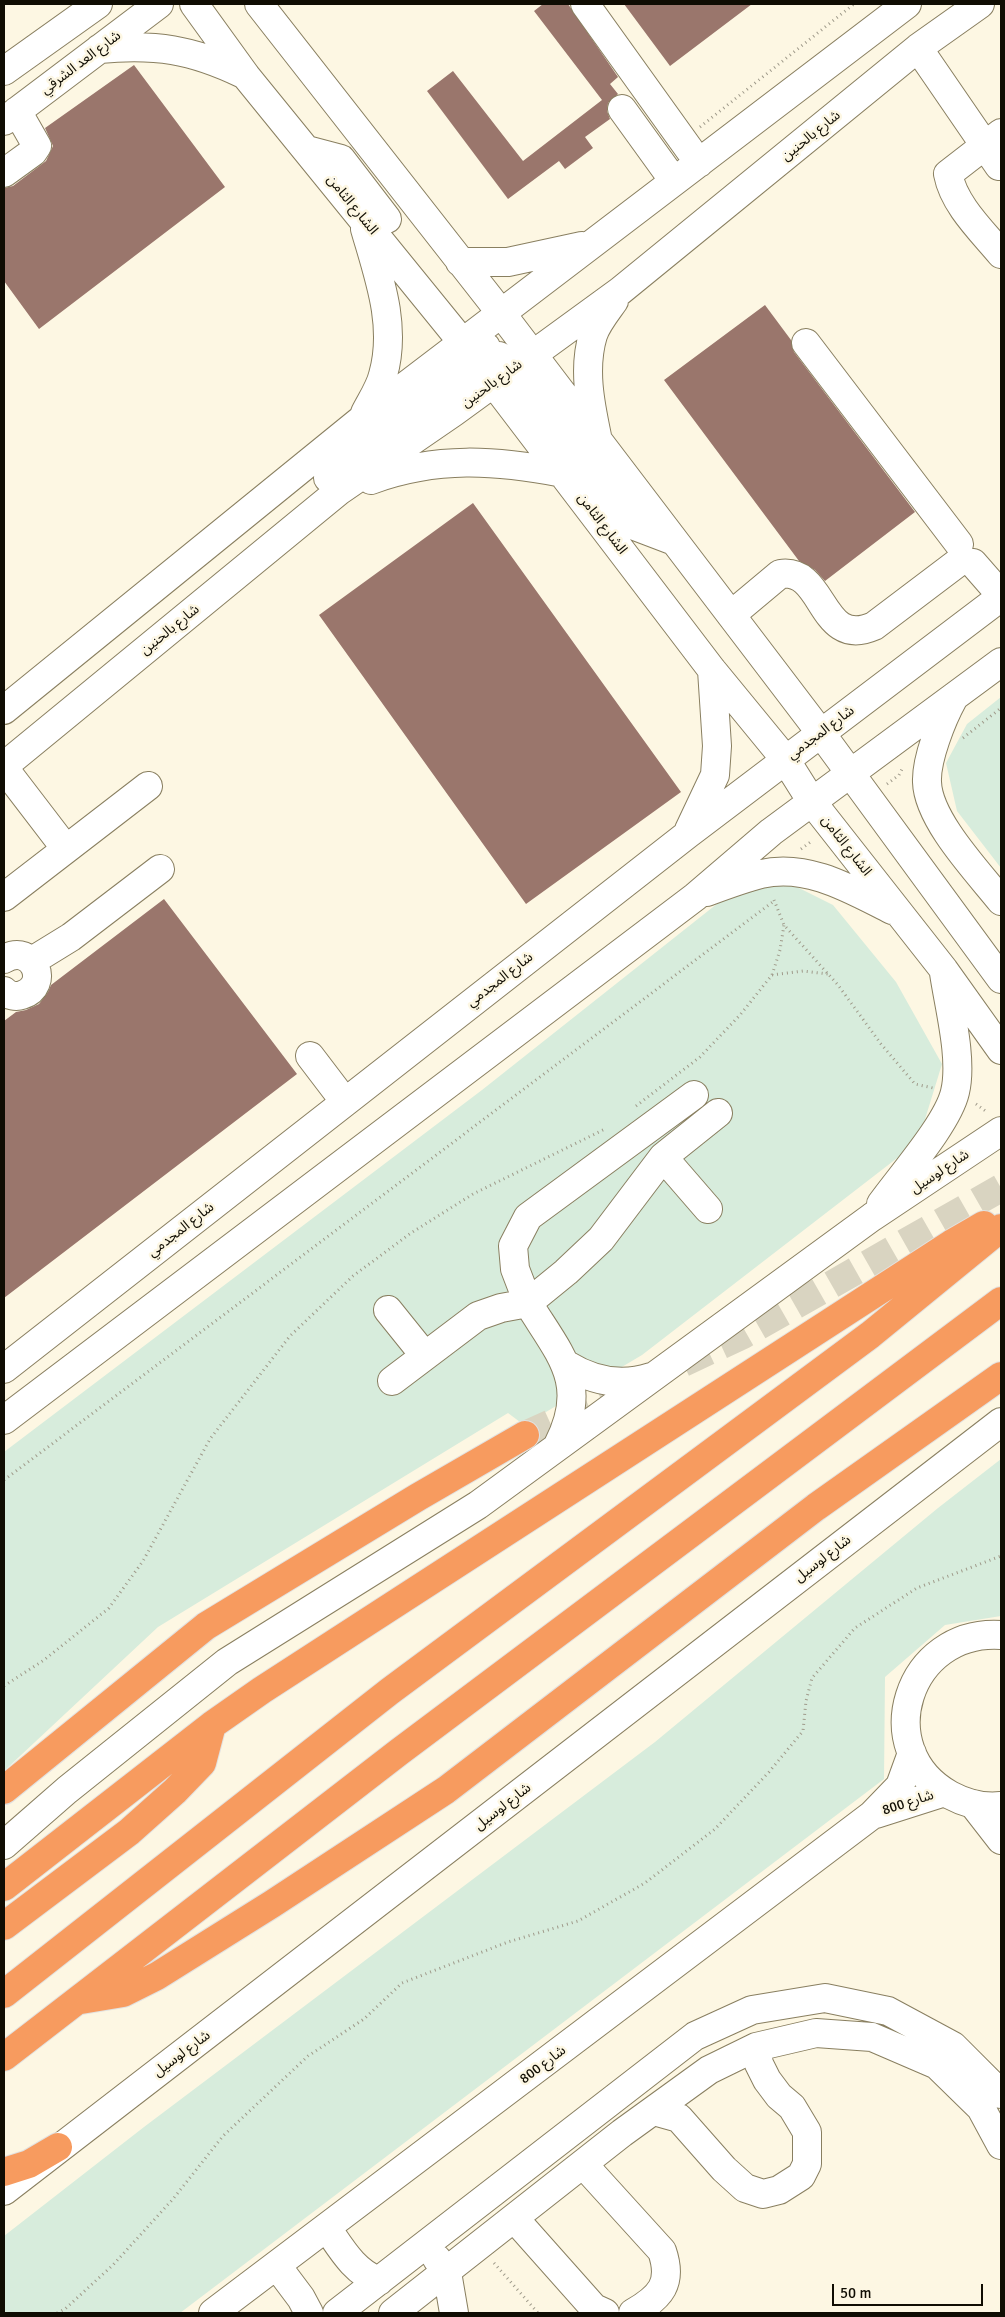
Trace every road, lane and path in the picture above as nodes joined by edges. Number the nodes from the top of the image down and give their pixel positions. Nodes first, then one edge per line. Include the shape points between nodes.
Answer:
1 (159, 4) edge
2 (194, 4) edge
3 (259, 4) edge
4 (279, 4) edge
5 (585, 4) edge
6 (854, 4) edge
7 (980, 4) edge
8 (86, 8) edge
9 (895, 9) edge
10 (284, 35) junction
11 (918, 48) junction
12 (99, 49) junction
13 (4, 71) edge
14 (246, 76) junction
15 (622, 110) dead end
16 (10, 116) edge
17 (683, 140) junction
18 (996, 147) edge
19 (306, 150) junction
20 (699, 163) junction
21 (4, 173) edge
22 (674, 181) junction
23 (651, 199) junction
24 (362, 218) junction
25 (593, 243) junction
26 (1001, 254) edge
27 (460, 262) junction
28 (620, 290) junction
29 (806, 343) dead end
30 (495, 347) junction
31 (361, 420) junction
32 (598, 442) junction
33 (563, 473) junction
34 (339, 491) junction
35 (301, 523) junction
36 (674, 541) junction
37 (963, 557) junction
38 (1001, 596) edge
39 (731, 615) junction
40 (1001, 662) edge
41 (712, 670) junction
42 (953, 698) junction
43 (1001, 708) edge
44 (4, 710) edge
45 (820, 732) junction
46 (959, 744) dead end
47 (785, 759) junction
48 (4, 767) edge
49 (851, 775) junction
50 (148, 786) dead end
51 (812, 802) junction
52 (688, 834) junction
53 (66, 849) junction
54 (160, 869) dead end
55 (780, 872) junction
56 (695, 897) junction
57 (4, 898) edge
58 (774, 901) junction
59 (1001, 901) edge
60 (900, 915) junction
61 (4, 958) edge
62 (991, 959) edge
63 (32, 961) junction
64 (944, 970) junction
65 (828, 974) junction
66 (772, 975) dead end
67 (1001, 979) edge
68 (4, 991) edge
69 (1001, 1050) edge
70 (310, 1056) dead end
71 (955, 1093) junction
72 (694, 1095) dead end
73 (345, 1102) junction
74 (718, 1113) dead end
75 (995, 1122) edge
76 (663, 1156) junction
77 (708, 1209) dead end
78 (872, 1217) junction
79 (1001, 1218) edge
80 (1001, 1228) edge
81 (1001, 1301) edge
82 (528, 1304) junction
83 (388, 1310) dead end
84 (425, 1356) junction
85 (566, 1365) junction
86 (4, 1369) edge
87 (657, 1375) junction
88 (1001, 1376) edge
89 (392, 1381) dead end
90 (4, 1420) edge
91 (1001, 1422) edge
92 (525, 1435) tunnel mouth
93 (558, 1445) junction
94 (4, 1480) edge
95 (1001, 1556) edge
96 (1001, 1635) edge
97 (212, 1725) junction
98 (912, 1753) junction
99 (4, 1790) edge
100 (945, 1792) junction
101 (973, 1804) junction
102 (1001, 1806) edge
103 (872, 1815) junction
104 (1001, 1840) edge
105 (4, 1844) edge
106 (4, 1887) edge
107 (4, 1926) edge
108 (4, 1994) edge
109 (77, 2001) junction
110 (756, 2048) junction
111 (4, 2057) edge
112 (1001, 2094) edge
113 (602, 2106) junction
114 (654, 2111) junction
115 (622, 2133) junction
116 (1001, 2145) edge
117 (58, 2147) junction
118 (582, 2164) junction
119 (4, 2172) edge
120 (4, 2191) edge
121 (514, 2218) junction
122 (327, 2228) junction
123 (426, 2244) junction
124 (478, 2246) junction
125 (277, 2266) junction
126 (447, 2272) junction
127 (379, 2281) junction
128 (57, 2313) edge
129 (213, 2313) edge
130 (309, 2313) edge
131 (337, 2313) edge
132 (393, 2313) edge
133 (454, 2313) edge
134 (538, 2313) edge
135 (605, 2313) edge
136 (633, 2313) edge

1 - 12 street, شارع العد الشرقي
2 - 14 street, الشارع الثامن
3 - 10 street, الشارع الثامن
4 - 10 street
5 - 17 street
6 - 17 path
7 - 11 street, شارع بالحنين
8 - 13 street
9 - 20 street, شارع بالحنين
10 - 27 street, الشارع الثامن
11 - 18 street
11 - 28 street, شارع بالحنين
12 - 14 street via 149,47 176,51 211,59
12 - 16 street, شارع العد الشرقي
14 - 19 street, الشارع الثامن
15 - 22 street
16 - 21 street via 37,146
17 - 20 street
18 - 26 street via 948,174 961,204
19 - 24 street, الشارع الثامن
19 - 30 street via 341,159
20 - 22 street, شارع بالحنين
22 - 23 street, شارع بالحنين
23 - 25 street, شارع بالحنين
23 - 30 street via 627,235
24 - 30 street, الشارع الثامن
24 - 31 street via 388,314 389,345 383,377
25 - 27 street via 508,262
25 - 30 street, شارع بالحنين
27 - 30 street, الشارع الثامن
28 - 30 street, شارع بالحنين
28 - 32 street via 594,333 588,368 590,402
29 - 37 street
30 - 31 street, شارع بالحنين
30 - 32 street, الشارع الثامن
30 - 33 street, الشارع الثامن
30 - 34 street, شارع بالحنين via 454,412
30 - 35 street via 300,499
30 - 36 street via 632,525
31 - 44 street, شارع بالحنين
32 - 36 street, الشارع الثامن
33 - 34 street via 514,464 446,462 400,469
33 - 41 street, الشارع الثامن
34 - 35 street, شارع بالحنين
35 - 48 street, شارع بالحنين
36 - 39 street, الشارع الثامن
37 - 38 street
37 - 39 street via 867,629 850,630 834,622 807,583 790,572 780,574
38 - 45 street, شارع المجدمي
39 - 45 street, الشارع الثامن
40 - 42 street
41 - 47 street, الشارع الثامن
41 - 52 street via 716,717 715,775
42 - 49 street
42 - 59 street via 928,760 926,783 932,807 967,859
43 - 46 path
45 - 47 street, شارع المجدمي
45 - 49 street, الشارع الثامن
47 - 51 street, الشارع الثامن
47 - 52 street, شارع المجدمي
48 - 53 street
49 - 51 street
49 - 62 street, الشارع الثامن
50 - 53 street
51 - 56 street via 771,832
51 - 60 street, الشارع الثامن
52 - 73 street, شارع المجدمي
53 - 57 street
54 - 63 street via 71,938
55 - 56 street via 761,874
55 - 58 path
55 - 60 street via 812,874 851,889
56 - 90 street
58 - 65 path via 784,925
58 - 94 path
60 - 64 street, الشارع الثامن
61 - 63 street via 19,955
62 - 67 street, الشارع الثامن
63 - 68 street via 37,980 31,990 19,996
64 - 69 street, الشارع الثامن
64 - 71 street via 958,1067
65 - 66 path via 803,971
65 - 71 path via 916,1084
70 - 73 street
71 - 75 path via 983,1107
71 - 78 street via 940,1123
72 - 82 street via 528,1217 513,1246 515,1269
73 - 86 street, شارع المجدمي
74 - 76 street
75 - 78 street, شارع لوسيل
76 - 77 street
76 - 82 street via 601,1239
78 - 87 street, شارع لوسيل
79 - 97 highway via 951,1244 322,1649
80 - 108 highway via 870,1335 390,1691
81 - 109 highway via 399,1752
82 - 84 street via 478,1316
82 - 85 street
83 - 84 street
84 - 89 street
85 - 87 street via 591,1378 617,1382
85 - 93 street via 572,1406
87 - 93 street, شارع لوسيل
88 - 109 highway via 816,1507 446,1790 157,1976 123,1993
91 - 117 street, شارع لوسيل
92 - 99 highway via 206,1626
93 - 105 street, شارع لوسيل via 478,1505 227,1662
95 - 128 path via 917,1588 855,1628 812,1678 802,1731 769,1772 715,1829 645,1883 578,1921 508,1942 402,1983 364,2020 308,2056 223,2136 173,2199 113,2266
96 - 98 street via 985,1634 963,1639 942,1649 925,1665 913,1685 907,1707 906,1731
97 - 106 highway
97 - 107 highway via 202,1763 176,1791 129,1832
98 - 100 street via 920,1768
98 - 103 street, شارع 800 via 900,1786
100 - 101 street
100 - 103 street, شارع 800
101 - 102 street
101 - 104 street
103 - 122 street, شارع 800
109 - 111 highway
110 - 114 street via 709,2070
110 - 114 street via 766,2080 792,2107 807,2132 807,2164 801,2176 779,2190 763,2194 745,2188 679,2118
110 - 116 street via 816,2033 872,2037 936,2065 982,2108
112 - 113 street via 953,2046 888,2011 825,1998 752,2010 695,2036
113 - 115 street
113 - 123 street
114 - 115 street
115 - 118 street
117 - 119 highway via 29,2164
117 - 120 street, شارع لوسيل
118 - 121 street
118 - 136 street via 662,2250 668,2268 667,2280 650,2303
121 - 124 street
121 - 135 street via 594,2308
122 - 125 street, شارع 800
122 - 127 street via 352,2262 370,2278
123 - 126 street
123 - 127 street
124 - 126 street
124 - 134 path
125 - 129 street, شارع 800
125 - 130 street
126 - 132 street
126 - 133 street
127 - 131 street

